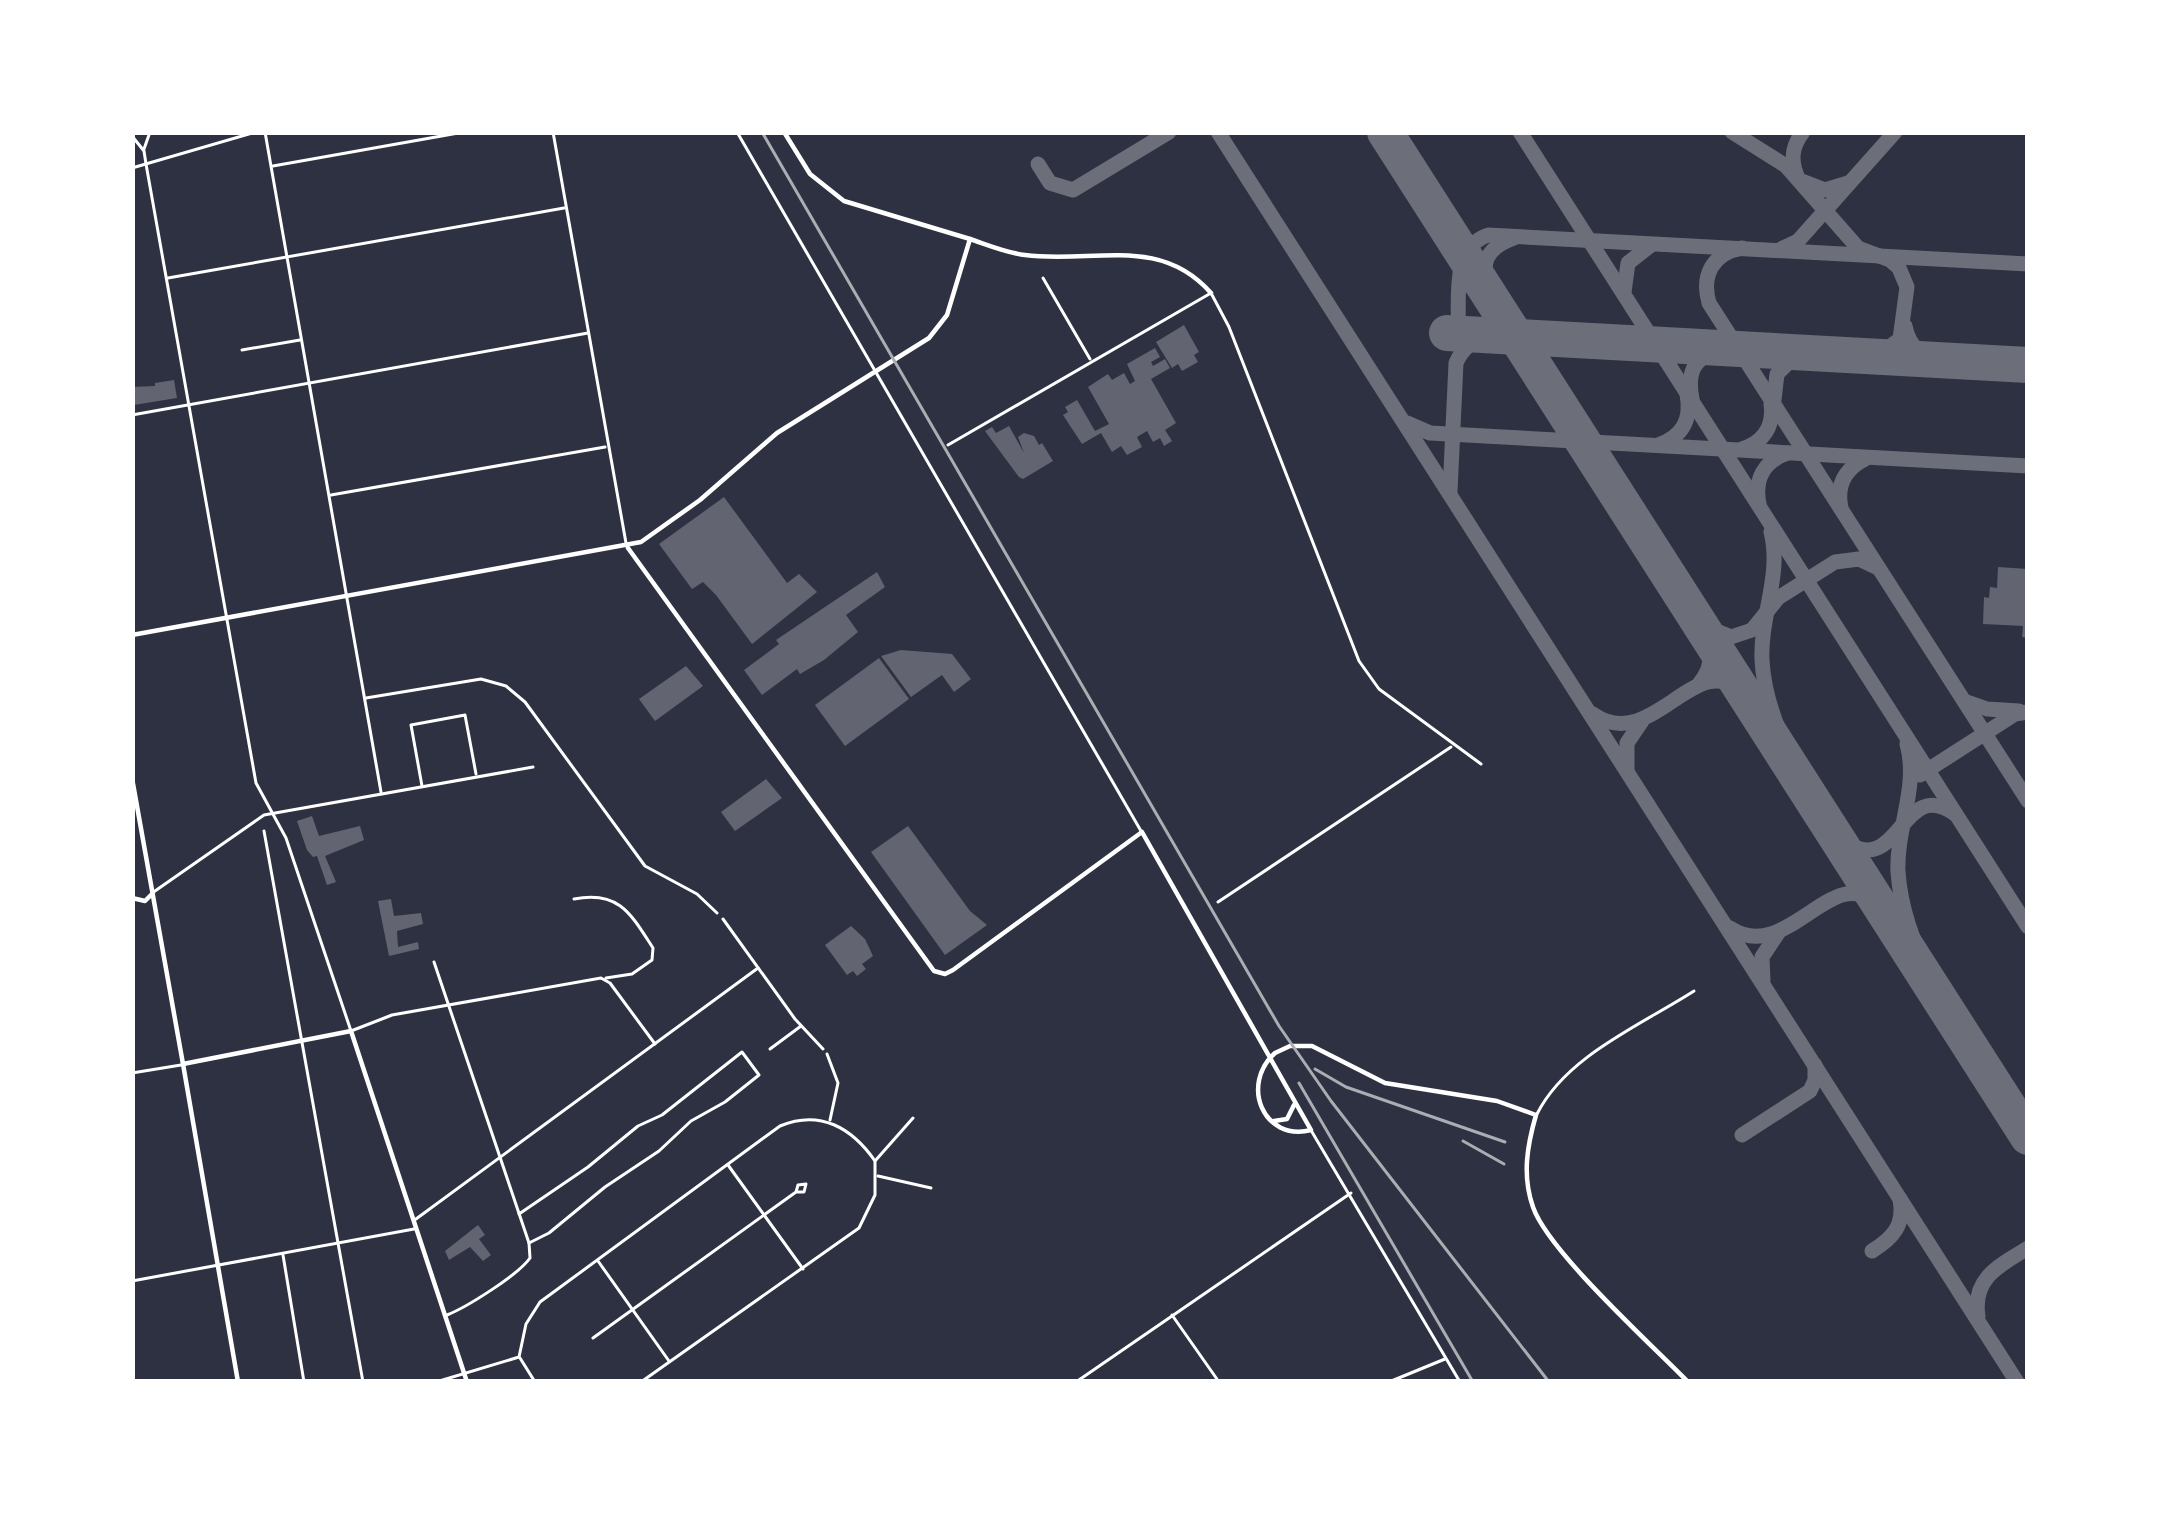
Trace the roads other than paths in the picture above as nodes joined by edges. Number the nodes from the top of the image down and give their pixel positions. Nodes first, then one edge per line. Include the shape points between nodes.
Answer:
1 (150, 132) edge
2 (256, 132) edge
3 (265, 132) edge
4 (464, 132) edge
5 (553, 132) edge
6 (737, 132) edge
7 (784, 132) edge
8 (132, 136) edge
9 (144, 151) junction
10 (146, 164) junction
11 (271, 166) junction
12 (132, 168) edge
13 (566, 208) junction
14 (970, 239) junction
15 (286, 257) junction
16 (168, 278) junction
17 (1043, 278) dead end
18 (1211, 292) junction
19 (588, 333) junction
20 (302, 340) junction
21 (242, 350) dead end
22 (1091, 361) junction
23 (309, 384) junction
24 (189, 405) junction
25 (132, 415) edge
26 (948, 445) dead end
27 (608, 446) junction
28 (329, 496) junction
29 (628, 548) junction
30 (346, 597) junction
31 (227, 618) junction
32 (132, 635) edge
33 (364, 699) junction
34 (1453, 745) junction
35 (1481, 764) dead end
36 (533, 766) dead end
37 (476, 776) junction
38 (132, 778) edge
39 (422, 786) junction
40 (381, 792) junction
41 (272, 813) junction
42 (264, 831) dead end
43 (1142, 832) junction
44 (153, 893) junction
45 (132, 898) edge
46 (574, 899) dead end
47 (1218, 902) dead end
48 (717, 913) dead end
49 (723, 920) dead end
50 (434, 962) dead end
51 (758, 968) junction
52 (607, 981) junction
53 (1694, 991) dead end
54 (448, 1005) junction
55 (801, 1025) junction
56 (351, 1031) junction
57 (302, 1043) junction
58 (655, 1044) junction
59 (770, 1049) dead end
60 (183, 1064) junction
61 (132, 1073) edge
62 (1294, 1099) junction
63 (1536, 1115) junction
64 (914, 1118) dead end
65 (1270, 1120) junction
66 (829, 1122) junction
67 (1311, 1130) junction
68 (499, 1159) junction
69 (875, 1161) junction
70 (727, 1164) junction
71 (876, 1175) junction
72 (931, 1188) dead end
73 (796, 1192) dead end
74 (1351, 1193) junction
75 (519, 1214) junction
76 (765, 1215) junction
77 (414, 1225) junction
78 (529, 1243) junction
79 (338, 1245) junction
80 (284, 1255) junction
81 (597, 1260) junction
82 (218, 1265) junction
83 (803, 1269) junction
84 (132, 1281) edge
85 (633, 1310) junction
86 (445, 1316) junction
87 (1172, 1316) junction
88 (593, 1338) dead end
89 (519, 1357) junction
90 (1446, 1358) junction
91 (670, 1362) junction
92 (464, 1373) junction
93 (238, 1382) edge
94 (304, 1382) edge
95 (363, 1382) edge
96 (436, 1382) edge
97 (467, 1382) edge
98 (536, 1382) edge
99 (641, 1382) edge
100 (1076, 1382) edge
101 (1219, 1382) edge
102 (1389, 1382) edge
103 (1460, 1382) edge
104 (1688, 1382) edge

1 - 9 street
2 - 10 street
3 - 11 street
4 - 11 street
5 - 13 street
6 - 43 street
7 - 14 street via 810,175 844,201
8 - 9 street
9 - 10 street
10 - 12 street
10 - 16 street
11 - 15 street
13 - 15 street
13 - 19 street
14 - 18 street via 1030,256 1157,257
14 - 29 street via 947,315 929,338 777,434
15 - 16 street
15 - 20 street
16 - 24 street
17 - 22 street
18 - 22 street
18 - 34 street via 1359,661 1379,689
19 - 23 street
19 - 27 street
20 - 21 street
20 - 23 street
22 - 26 street
23 - 24 street
23 - 28 street
24 - 25 street
24 - 31 street
27 - 28 street
27 - 29 street
28 - 30 street
29 - 30 street
29 - 43 street via 937,973 953,970
30 - 31 street
30 - 33 street
31 - 32 street
31 - 41 street via 256,783
33 - 40 street
33 - 48 street via 489,680 519,696 645,866
34 - 35 street
34 - 47 street
36 - 37 street
37 - 39 street
37 - 39 street via 465,715 411,725
38 - 44 street
39 - 40 street
40 - 41 street
41 - 44 street
41 - 56 street
42 - 57 street
43 - 62 street
44 - 45 street
44 - 60 street
46 - 52 street via 615,901 653,948 652,960 635,973
49 - 51 street
50 - 54 street
51 - 55 street
51 - 58 street
52 - 54 street
52 - 58 street
53 - 63 street via 1577,1066
54 - 56 street
54 - 68 street
55 - 59 street
55 - 66 street via 838,1082
56 - 57 street
56 - 77 street
57 - 60 street
57 - 79 street
58 - 68 street
60 - 61 street
60 - 82 street
62 - 65 street via 1292,1115
62 - 67 street
63 - 65 street via 1385,1083 1302,1045 1282,1048 1263,1065 1256,1091
63 - 104 street via 1528,1186 1541,1226
64 - 69 street
65 - 67 street via 1289,1131
66 - 69 street
66 - 70 street via 780,1126
67 - 74 street
68 - 75 street
68 - 77 street
69 - 71 street
70 - 76 street
70 - 81 street
71 - 72 street
71 - 83 street via 859,1228
73 - 76 street
74 - 87 street
74 - 90 street
75 - 78 street
75 - 78 street via 742,1052 759,1075
76 - 83 street
76 - 85 street
77 - 79 street
77 - 86 street
78 - 86 street via 523,1268
79 - 80 street
79 - 95 street
80 - 82 street
80 - 94 street
81 - 85 street
81 - 89 street via 540,1302
82 - 84 street
82 - 93 street
83 - 91 street
85 - 88 street
85 - 91 street
86 - 92 street
87 - 100 street
87 - 101 street
89 - 92 street
89 - 98 street
90 - 102 street
90 - 103 street
91 - 99 street
92 - 96 street
92 - 97 street

